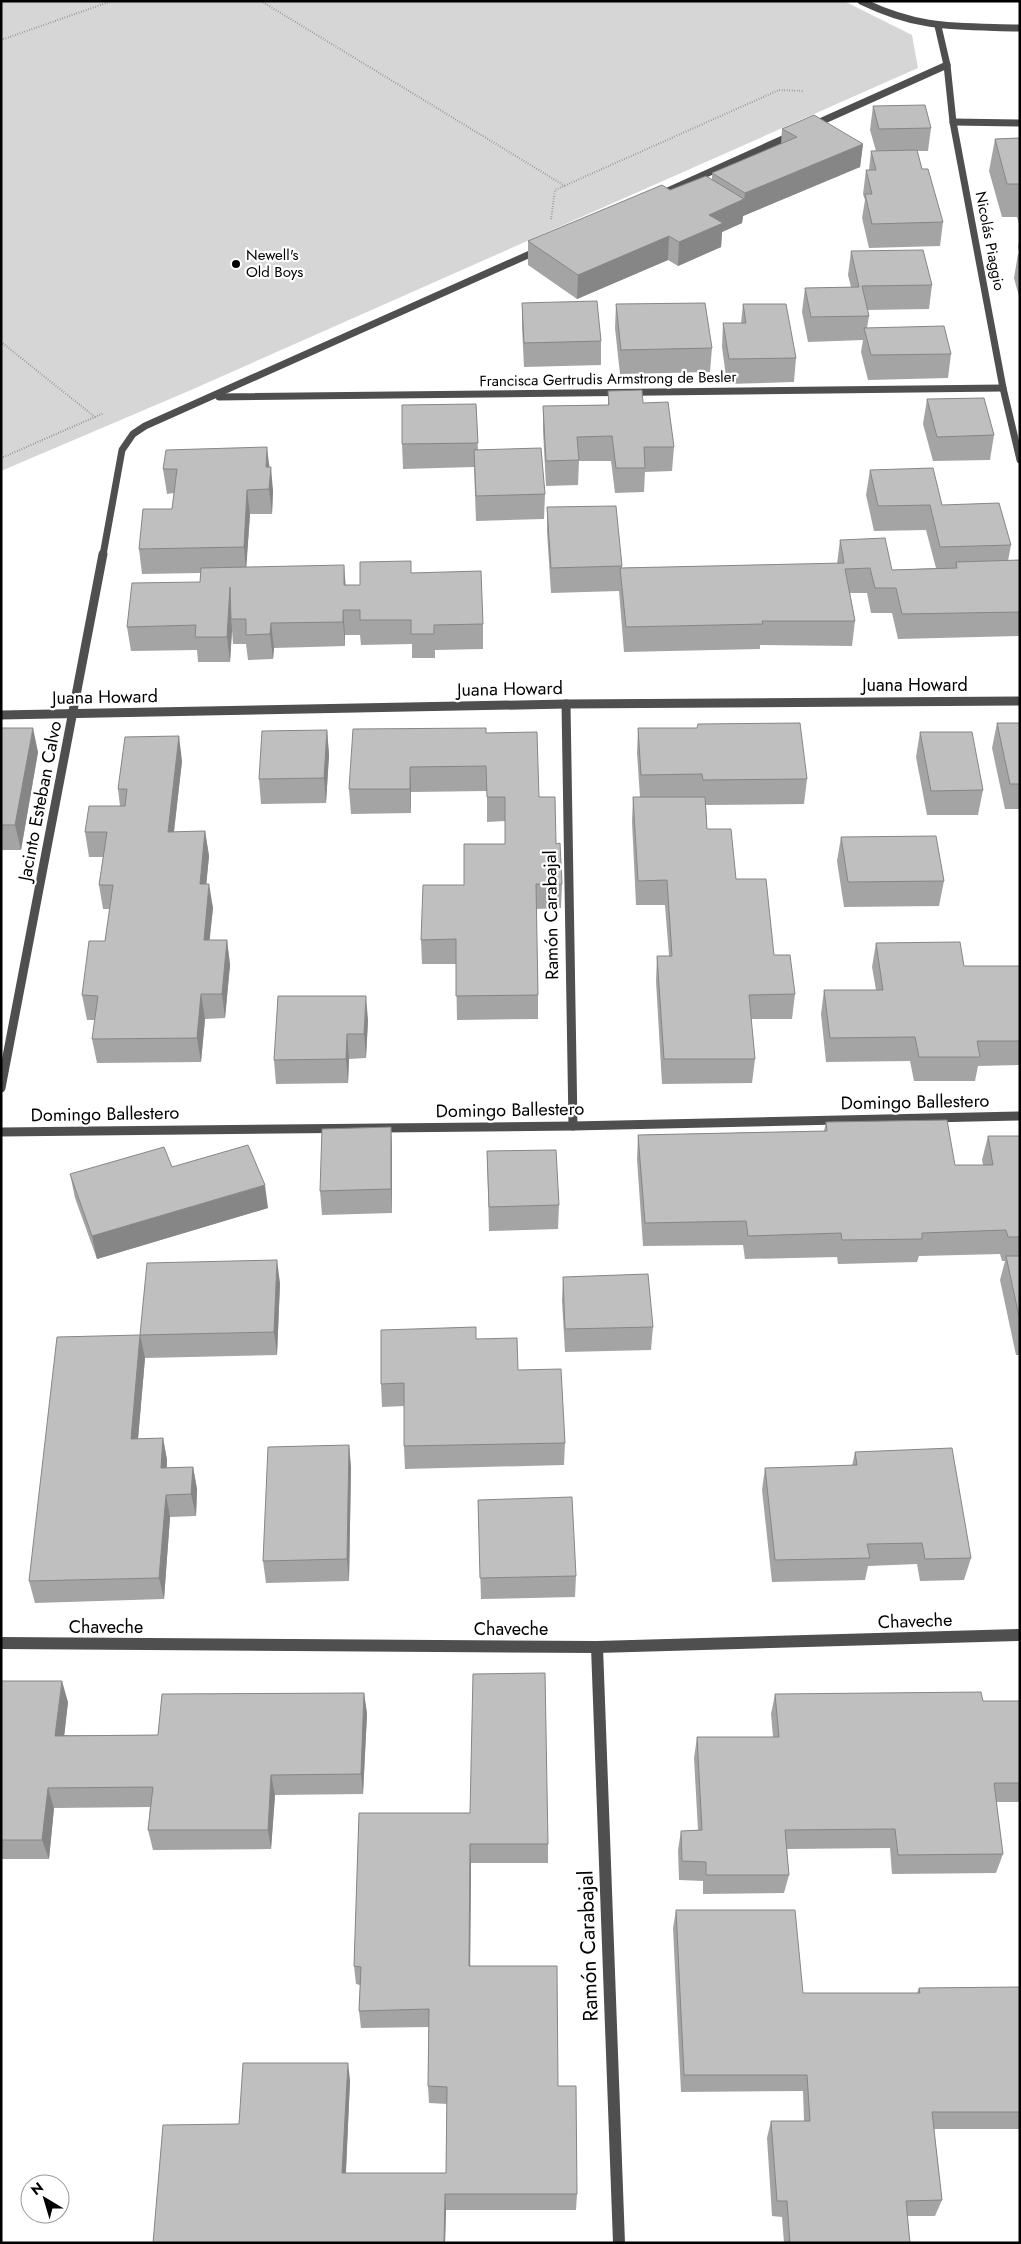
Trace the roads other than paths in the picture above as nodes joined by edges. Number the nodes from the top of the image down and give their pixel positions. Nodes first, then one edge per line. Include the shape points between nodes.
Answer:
1 (861, 1) edge
2 (938, 26) junction
3 (1020, 28) edge
4 (947, 64) junction
5 (953, 122) junction
6 (1020, 123) edge
7 (648, 200) edge
8 (548, 245) edge
9 (1003, 388) junction
10 (213, 397) junction
11 (1020, 460) edge
12 (1020, 700) edge
13 (566, 704) junction
14 (74, 714) junction
15 (1, 715) edge
16 (1, 1088) edge
17 (1020, 1116) edge
18 (573, 1126) junction
19 (1, 1132) edge
20 (1020, 1635) edge
21 (1, 1644) edge
22 (597, 1647) junction
23 (620, 2243) edge

1 - 2 street via 913,22
2 - 3 street
2 - 4 street, Nicolás Piaggio
4 - 5 street, Nicolás Piaggio
4 - 7 street
5 - 6 street
5 - 9 street, Nicolás Piaggio
8 - 10 street
9 - 10 street, Francisca Gertrudis Armstrong de Besler
9 - 11 street, Nicolás Piaggio
10 - 14 street, Jacinto Esteban Calvo via 145,426 133,434 122,450
12 - 13 street, Juana Howard
13 - 14 street, Juana Howard
13 - 18 street, Ramón Carabajal
14 - 15 street, Juana Howard
14 - 16 street, Jacinto Esteban Calvo
17 - 18 street, Domingo Ballestero
18 - 19 street, Domingo Ballestero
20 - 22 street, Chaveche
21 - 22 street, Chaveche
22 - 23 street, Ramón Carabajal

